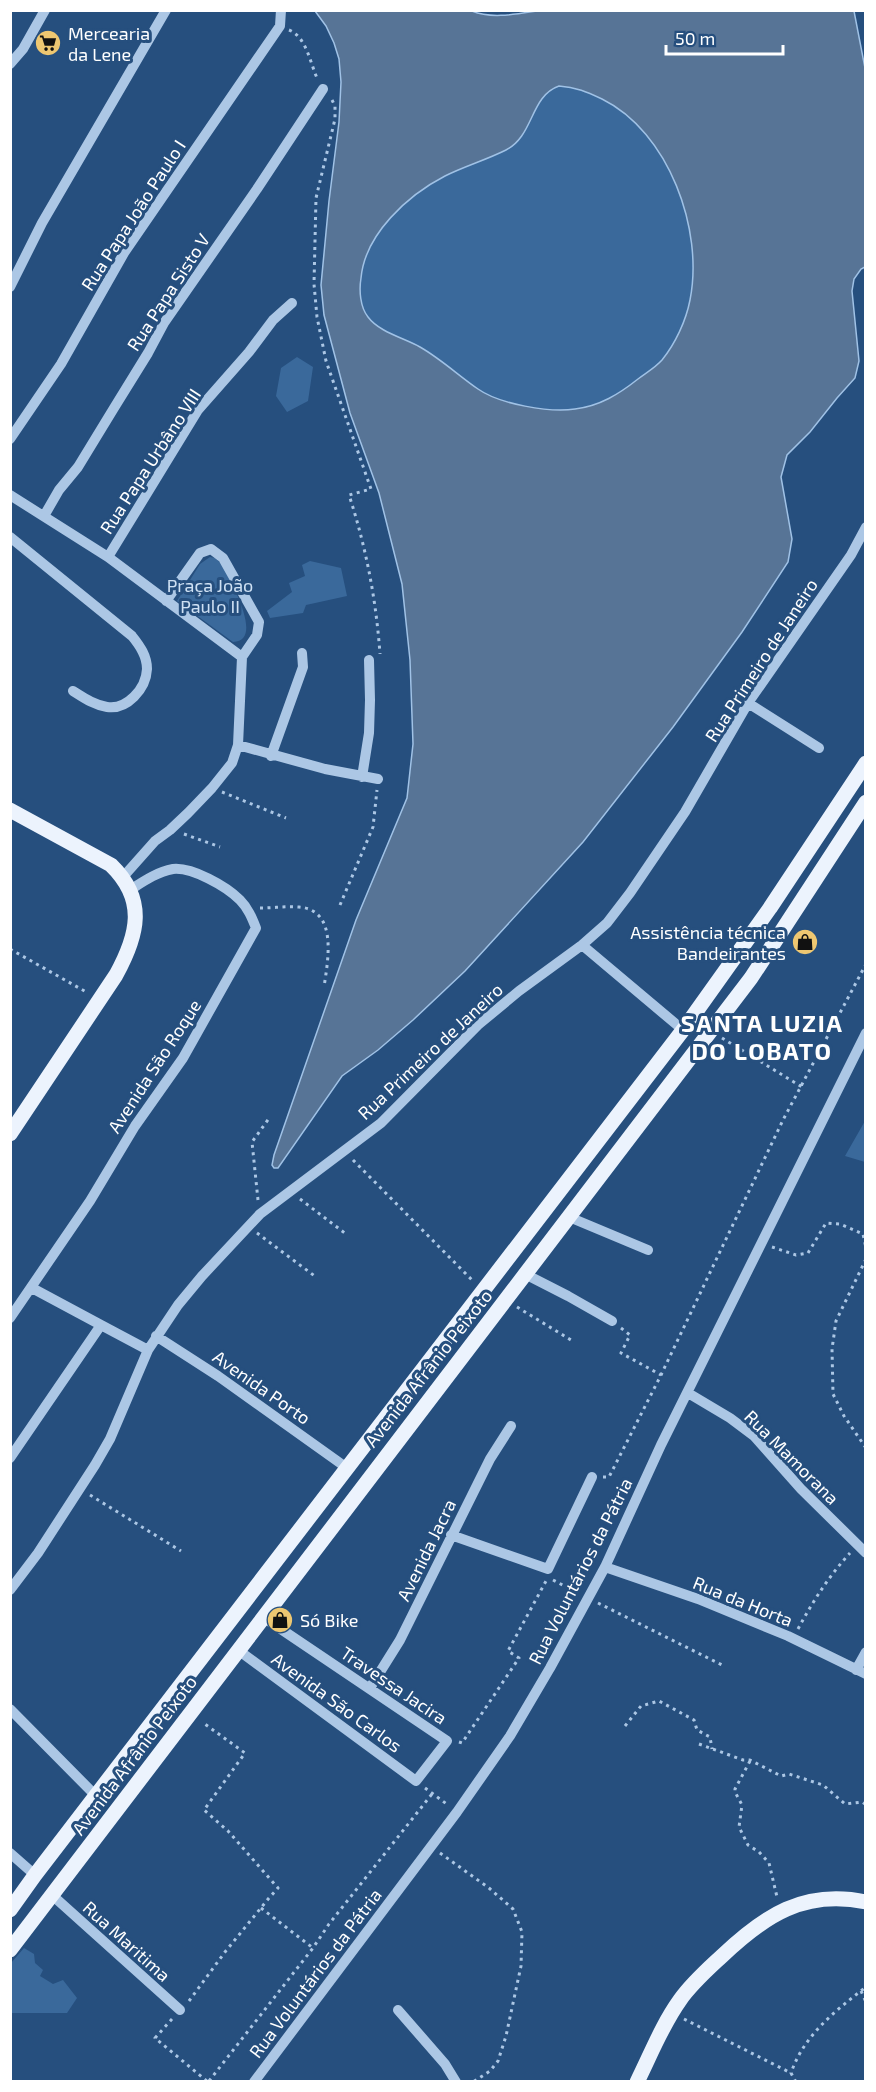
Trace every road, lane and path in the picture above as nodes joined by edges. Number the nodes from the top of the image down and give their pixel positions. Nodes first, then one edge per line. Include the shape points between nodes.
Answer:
1 (45, 10) edge
2 (166, 10) edge
3 (281, 10) edge
4 (280, 26) junction
5 (10, 64) edge
6 (322, 89) junction
7 (10, 287) edge
8 (292, 303) dead end
9 (10, 439) edge
10 (10, 495) edge
11 (44, 516) junction
12 (866, 527) edge
13 (10, 537) edge
14 (108, 557) junction
15 (166, 601) junction
16 (302, 653) dead end
17 (242, 657) junction
18 (369, 660) joint
19 (73, 691) dead end
20 (748, 703) junction
21 (238, 745) junction
22 (819, 748) dead end
23 (272, 756) junction
24 (866, 763) edge
25 (362, 777) junction
26 (378, 779) joint
27 (212, 788) junction
28 (866, 802) edge
29 (10, 810) edge
30 (286, 818) dead end
31 (171, 830) junction
32 (220, 847) dead end
33 (127, 883) junction
34 (340, 905) dead end
35 (247, 908) junction
36 (582, 945) junction
37 (10, 949) edge
38 (866, 964) edge
39 (324, 987) dead end
40 (100, 999) junction
41 (683, 1030) junction
42 (711, 1032) junction
43 (866, 1033) edge
44 (802, 1087) junction
45 (270, 1117) dead end
46 (10, 1134) edge
47 (343, 1151) junction
48 (289, 1191) junction
49 (260, 1214) junction
50 (569, 1217) junction
51 (248, 1226) junction
52 (346, 1234) dead end
53 (762, 1243) junction
54 (866, 1248) edge
55 (648, 1250) dead end
56 (866, 1259) edge
57 (525, 1275) junction
58 (316, 1277) dead end
59 (32, 1288) junction
60 (483, 1291) junction
61 (506, 1299) junction
62 (10, 1318) edge
63 (612, 1322) joint
64 (101, 1325) junction
65 (156, 1336) junction
66 (571, 1340) dead end
67 (148, 1350) junction
68 (661, 1375) junction
69 (688, 1393) junction
70 (511, 1426) dead end
71 (866, 1448) edge
72 (10, 1458) edge
73 (347, 1468) junction
74 (592, 1477) joint
75 (80, 1488) junction
76 (451, 1535) junction
77 (862, 1549) edge
78 (181, 1551) dead end
79 (605, 1567) junction
80 (10, 1590) edge
81 (588, 1598) junction
82 (263, 1617) junction
83 (792, 1638) junction
84 (238, 1650) junction
85 (866, 1652) edge
86 (724, 1666) dead end
87 (861, 1672) edge
88 (370, 1688) junction
89 (10, 1709) edge
90 (190, 1713) junction
91 (626, 1726) dead end
92 (447, 1741) junction
93 (699, 1744) dead end
94 (712, 1749) junction
95 (750, 1760) junction
96 (416, 1781) junction
97 (432, 1794) junction
98 (97, 1797) junction
99 (865, 1804) edge
100 (457, 1812) junction
101 (431, 1847) junction
102 (10, 1853) edge
103 (35, 1875) junction
104 (52, 1895) junction
105 (866, 1902) edge
106 (261, 1908) junction
107 (10, 1910) edge
108 (782, 1910) junction
109 (313, 1948) junction
110 (10, 1950) edge
111 (866, 1988) edge
112 (861, 1991) junction
113 (866, 2002) edge
114 (180, 2010) junction
115 (398, 2010) dead end
116 (672, 2013) junction
117 (791, 2073) junction
118 (209, 2082) edge
119 (254, 2082) edge
120 (456, 2082) edge
121 (474, 2082) edge
122 (638, 2082) edge
123 (796, 2082) edge

1 - 5 street
2 - 7 street via 42,223
3 - 4 street
4 - 6 path via 296,32
4 - 9 street, Rua Papa João Paulo I via 124,253 61,364
6 - 11 street, Rua Papa Sisto V via 164,322 78,467
6 - 18 path via 335,106 335,119 316,198 314,284 326,362 371,489 349,495 377,614 380,659
8 - 14 street, Rua Papa Urbâno VIII via 273,320 198,410
10 - 11 street
11 - 14 street
12 - 20 street, Rua Primeiro de Janeiro via 851,555
13 - 19 street via 142,647 147,670 134,698 109,708
14 - 15 street
15 - 17 street
15 - 17 street via 200,553 211,549 218,552 259,622 257,635
16 - 23 street via 303,667
17 - 21 street
18 - 25 street via 369,733
20 - 22 street
20 - 36 street, Rua Primeiro de Janeiro via 686,812 608,923
21 - 23 street
21 - 27 street via 232,763
23 - 25 street
24 - 41 main road, Avenida Afrânio Peixoto
25 - 26 street
26 - 34 path via 373,827
27 - 30 path
27 - 31 street
28 - 42 main road, Avenida Afrânio Peixoto
29 - 33 main road via 111,865
31 - 32 path
31 - 33 street via 142,854
33 - 35 street, Avenida São Roque via 184,869 228,890
33 - 40 main road via 135,903 135,927 128,954
35 - 39 path via 299,907 318,913 328,940
35 - 59 street, Avenida São Roque via 255,928 183,1058
36 - 41 street
36 - 47 street, Rua Primeiro de Janeiro via 478,1024 381,1123
37 - 40 path
38 - 44 path
40 - 46 main road
41 - 60 main road, Avenida Afrânio Peixoto
42 - 44 path
42 - 50 main road, Avenida Afrânio Peixoto
43 - 53 street, Rua Voluntários da Pátria
44 - 68 path
45 - 49 path via 252,1142
47 - 48 street, Rua Primeiro de Janeiro
47 - 60 path
48 - 49 street, Rua Primeiro de Janeiro
48 - 52 path
49 - 51 street, Rua Primeiro de Janeiro
50 - 55 street
50 - 57 main road, Avenida Afrânio Peixoto
51 - 58 path
51 - 65 street, Rua Primeiro de Janeiro via 202,1276
53 - 54 path via 803,1255 812,1249 826,1223 840,1224 863,1234
53 - 69 street, Rua Voluntários da Pátria
56 - 71 path via 836,1321 832,1348 833,1394
57 - 61 main road, Avenida Afrânio Peixoto
57 - 63 street
59 - 62 street, Avenida São Roque
59 - 64 street
60 - 73 main road, Avenida Afrânio Peixoto
61 - 66 path
61 - 82 main road, Avenida Afrânio Peixoto
63 - 68 path via 630,1335 621,1353
64 - 67 street
64 - 72 street
65 - 67 street, Rua Primeiro de Janeiro
65 - 73 street, Avenida Porto
67 - 75 street, Rua Primeiro de Janeiro via 110,1438
68 - 74 path via 609,1477
69 - 77 street, Rua Mamorana via 754,1437
69 - 79 street, Rua Voluntários da Pátria
70 - 76 street, Avenida Jacra
73 - 98 main road, Avenida Afrânio Peixoto
74 - 76 street via 548,1569
75 - 78 path
75 - 80 street, Rua Primeiro de Janeiro
76 - 88 street, Avenida Jacra via 400,1640
77 - 83 path via 829,1578
79 - 81 street, Rua Voluntários da Pátria
79 - 83 street, Rua da Horta via 698,1599
81 - 86 path
81 - 92 path via 548,1577 508,1651 519,1658 462,1743
81 - 100 street, Rua Voluntários da Pátria via 510,1736
82 - 84 main road, Avenida Afrânio Peixoto
82 - 88 street, Travessa Jacira
83 - 87 street, Rua da Horta
84 - 90 main road, Avenida Afrânio Peixoto
84 - 96 street, Avenida São Carlos
85 - 87 street
88 - 92 street, Travessa Jacira
89 - 98 street
90 - 104 main road, Avenida Afrânio Peixoto
90 - 106 path via 245,1753 204,1810 278,1888
91 - 94 path via 641,1706 659,1701 694,1720 697,1730 710,1737
92 - 96 street
93 - 94 path
94 - 95 path
95 - 99 path via 781,1776 789,1774 823,1785 845,1804
95 - 108 path via 735,1789 742,1805 739,1827 748,1845 769,1863
96 - 97 path
97 - 100 path
97 - 109 path
98 - 103 main road, Avenida Afrânio Peixoto
100 - 101 street, Rua Voluntários da Pátria
101 - 119 street, Rua Voluntários da Pátria
101 - 121 path via 513,1909 522,1932 521,1966 498,2061
102 - 103 street
103 - 107 main road, Avenida Afrânio Peixoto
104 - 110 main road, Avenida Afrânio Peixoto
104 - 114 street, Rua Maritima
105 - 108 main road via 835,1899 805,1902
106 - 109 path
106 - 114 path
108 - 116 main road via 758,1924 727,1951 681,1998
109 - 118 path
111 - 112 path
112 - 113 path
112 - 117 path via 819,2026
114 - 118 path via 155,2038
115 - 120 street
116 - 117 path
116 - 122 main road
117 - 123 path

